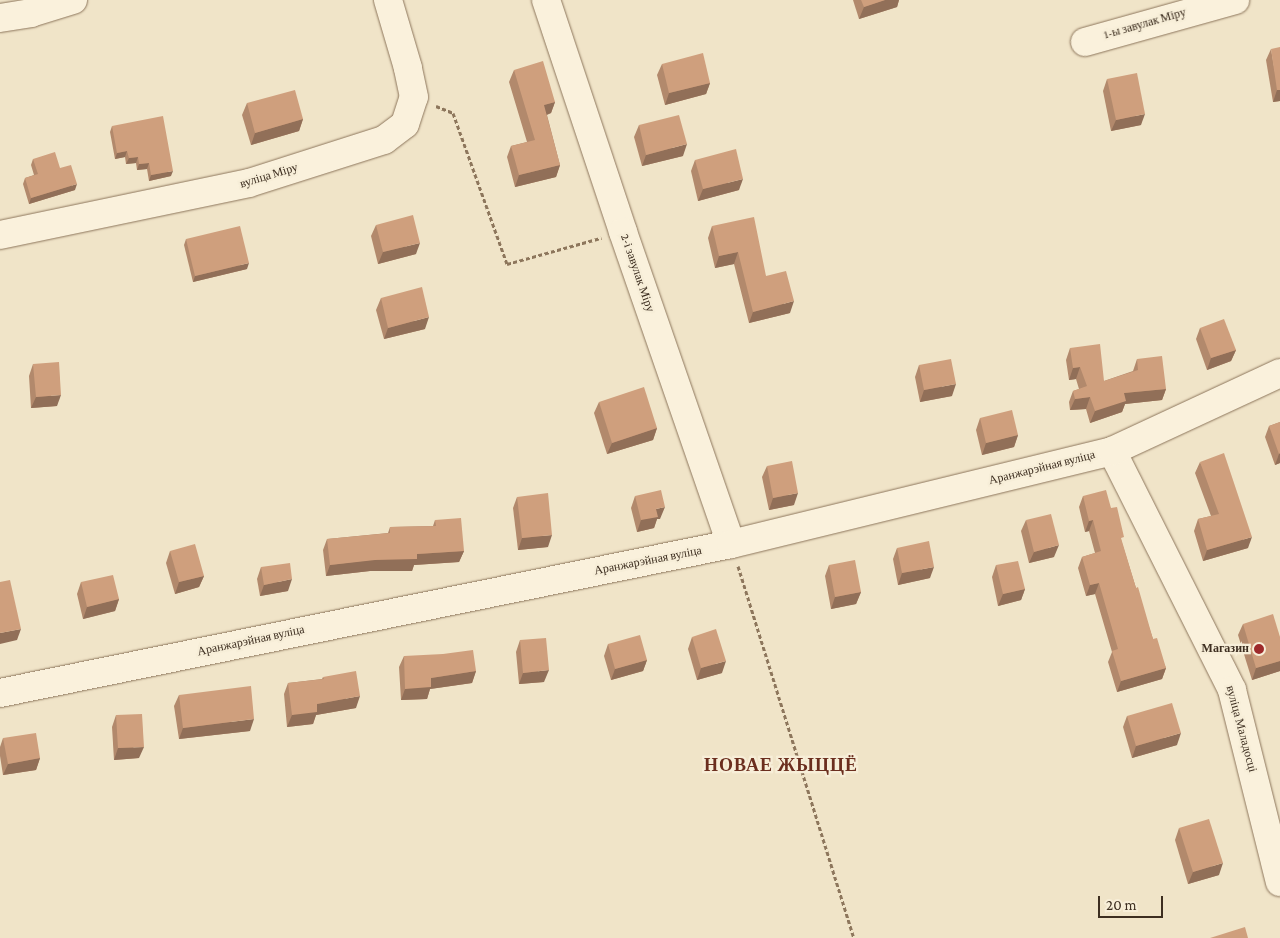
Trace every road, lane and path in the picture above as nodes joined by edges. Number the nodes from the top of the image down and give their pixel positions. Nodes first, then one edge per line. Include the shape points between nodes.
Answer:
1 (74, 0) edge
2 (388, 0) edge
3 (546, 0) edge
4 (1235, 0) edge
5 (0, 18) edge
6 (1085, 42) dead end
7 (414, 97) junction
8 (623, 232) junction
9 (0, 235) edge
10 (1280, 373) edge
11 (1112, 451) junction
12 (731, 544) junction
13 (0, 693) edge
14 (1280, 881) edge
15 (854, 938) edge

1 - 5 street
2 - 7 street
3 - 8 street, 2-і завулак Міру
4 - 6 street, 1-ы завулак Міру
7 - 8 path via 453,113 507,264
7 - 9 street, вуліца Міру via 405,124 384,140 248,183
8 - 12 street, 2-і завулак Міру
10 - 11 street, Аранжарэйная вуліца
11 - 12 street, Аранжарэйная вуліца
11 - 14 street, вуліца Маладосці via 1232,690
12 - 13 street, Аранжарэйная вуліца
12 - 15 path

